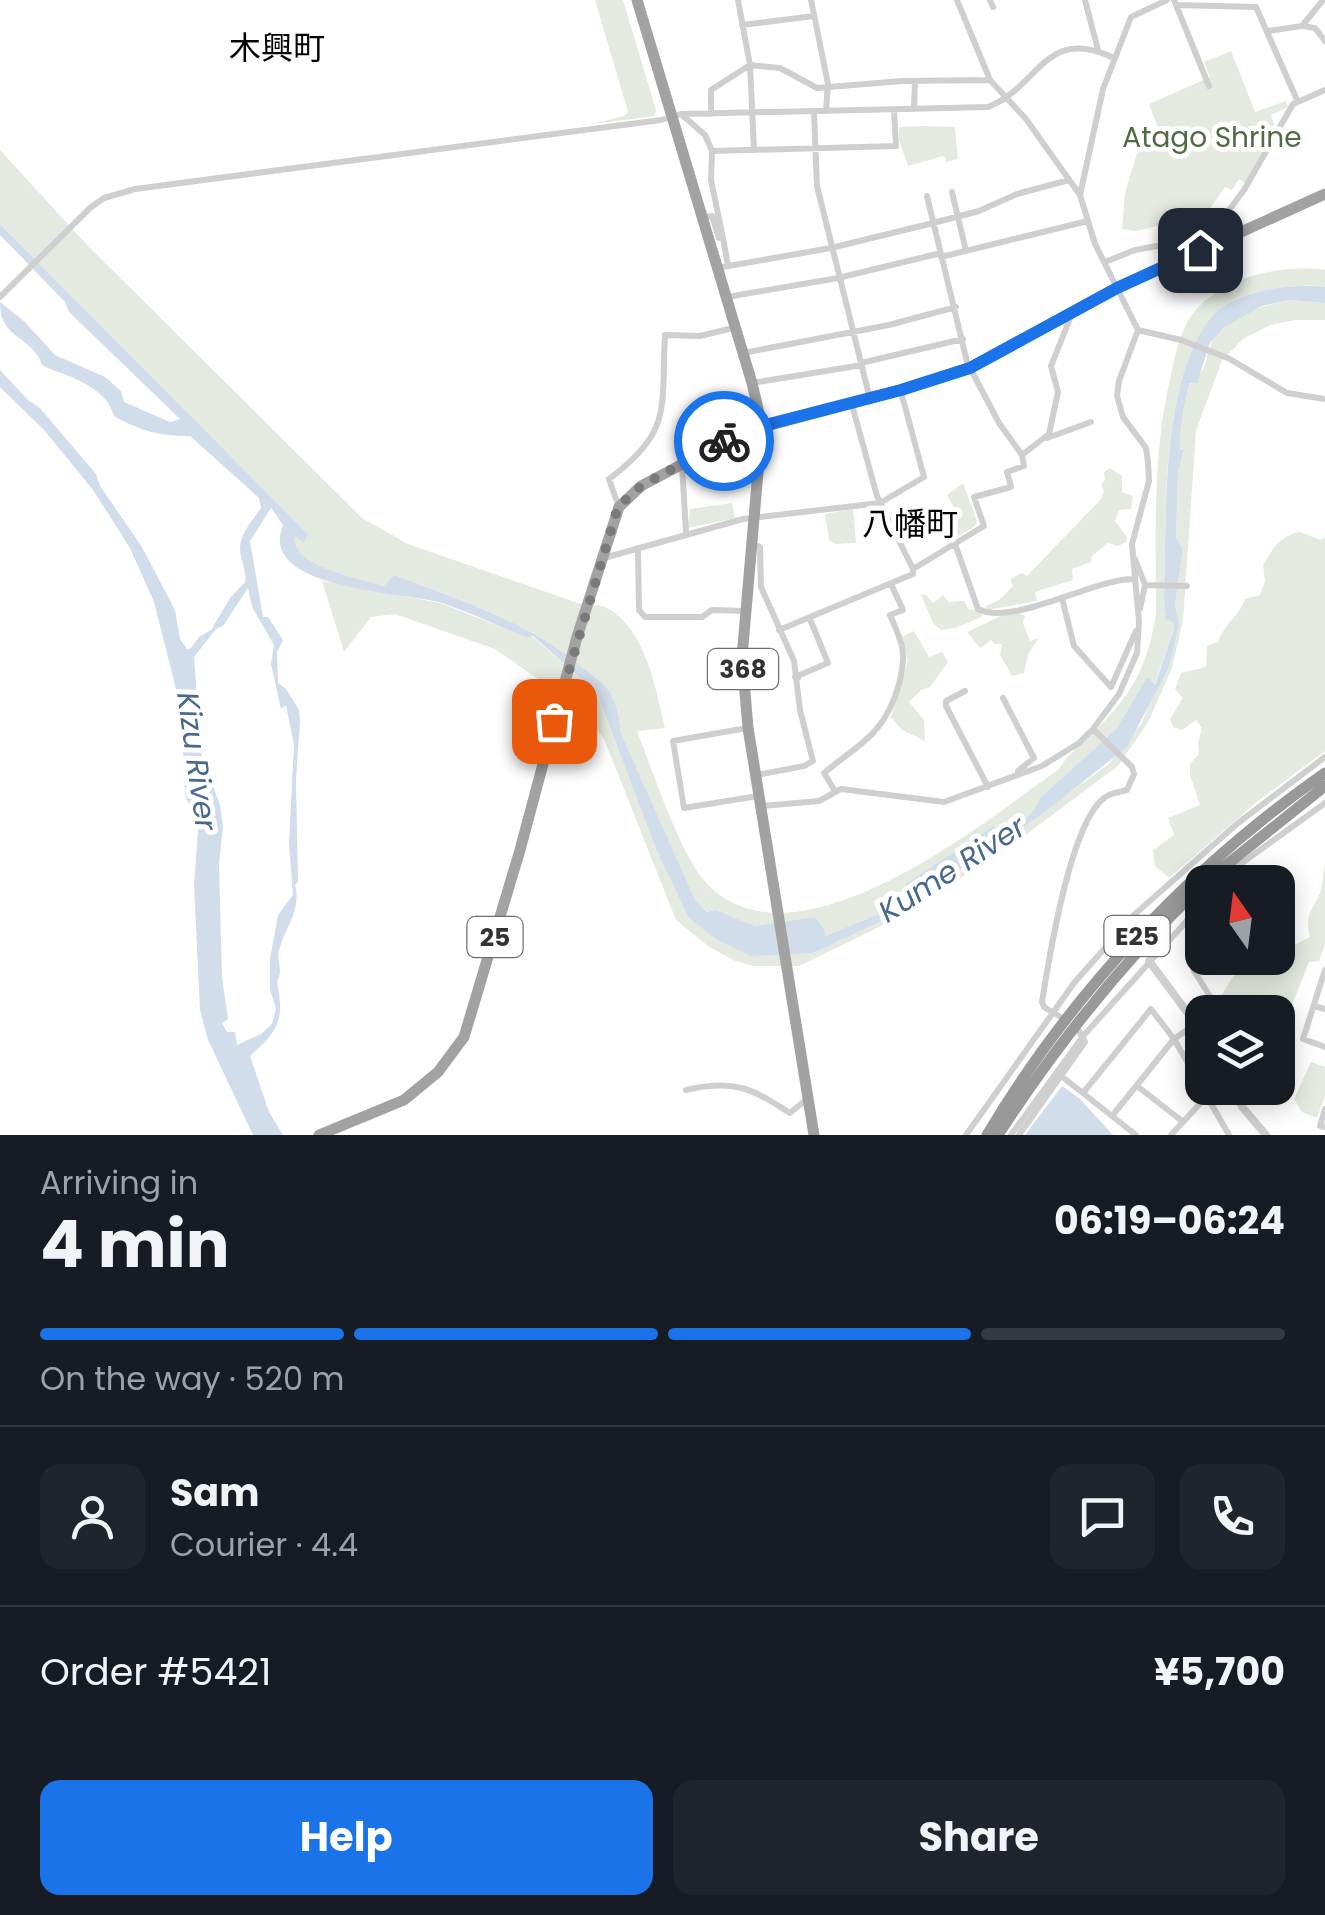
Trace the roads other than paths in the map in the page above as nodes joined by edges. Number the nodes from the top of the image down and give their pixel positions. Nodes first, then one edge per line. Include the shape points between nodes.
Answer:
1 (637, 0) edge
2 (738, 0) edge
3 (811, 0) edge
4 (957, 0) edge
5 (1085, 0) edge
6 (1323, 0) edge
7 (1172, 2) edge
8 (814, 16) junction
9 (742, 25) junction
10 (1302, 26) junction
11 (1268, 30) junction
12 (1325, 41) edge
13 (1098, 50) junction
14 (1114, 58) junction
15 (750, 65) junction
16 (990, 80) junction
17 (916, 81) junction
18 (1209, 86) dead end
19 (828, 88) junction
20 (1325, 90) edge
21 (1007, 96) junction
22 (1298, 100) junction
23 (914, 109) junction
24 (894, 110) junction
25 (826, 111) junction
26 (814, 112) junction
27 (752, 113) junction
28 (710, 114) junction
29 (675, 116) junction
30 (816, 148) junction
31 (754, 150) junction
32 (712, 152) junction
33 (1069, 180) junction
34 (952, 192) dead end
35 (1325, 194) edge
36 (1080, 195) junction
37 (928, 196) dead end
38 (958, 217) junction
39 (702, 218) junction
40 (1088, 221) junction
41 (934, 223) junction
42 (723, 238) junction
43 (1197, 244) junction
44 (832, 248) junction
45 (966, 251) junction
46 (941, 255) junction
47 (1104, 262) junction
48 (722, 267) junction
49 (838, 278) junction
50 (1117, 288) junction
51 (726, 297) junction
52 (0, 298) edge
53 (956, 307) junction
54 (1073, 312) junction
55 (735, 327) junction
56 (1138, 330) junction
57 (852, 333) junction
58 (963, 339) junction
59 (742, 353) junction
60 (862, 364) junction
61 (970, 368) junction
62 (752, 383) junction
63 (901, 390) junction
64 (870, 399) junction
65 (1325, 399) edge
66 (852, 404) junction
67 (1091, 422) dead end
68 (762, 426) junction
69 (1047, 438) junction
70 (1022, 455) junction
71 (682, 463) junction
72 (880, 503) junction
73 (618, 507) junction
74 (754, 518) junction
75 (686, 532) junction
76 (751, 542) junction
77 (955, 544) junction
78 (638, 548) junction
79 (1132, 554) junction
80 (602, 558) junction
81 (913, 569) junction
82 (1133, 579) junction
83 (891, 584) junction
84 (1144, 585) junction
85 (1187, 586) dead end
86 (1062, 598) junction
87 (744, 611) junction
88 (1138, 614) junction
89 (810, 619) junction
90 (779, 630) junction
91 (1136, 630) junction
92 (797, 678) junction
93 (965, 691) dead end
94 (1003, 698) dead end
95 (748, 728) junction
96 (1093, 729) junction
97 (1325, 757) edge
98 (1325, 772) edge
99 (1013, 775) junction
100 (756, 776) junction
101 (988, 787) junction
102 (836, 792) junction
103 (1323, 792) edge
104 (760, 801) junction
105 (1229, 865) edge
106 (1238, 865) edge
107 (1185, 903) edge
108 (1185, 923) edge
109 (1149, 962) junction
110 (1325, 971) edge
111 (1185, 1004) edge
112 (1314, 1006) junction
113 (1325, 1010) edge
114 (1056, 1014) junction
115 (1185, 1031) edge
116 (1081, 1033) junction
117 (1174, 1039) junction
118 (1325, 1048) edge
119 (1185, 1058) edge
120 (1064, 1079) dead end
121 (1136, 1086) junction
122 (686, 1090) dead end
123 (1083, 1093) junction
124 (808, 1098) junction
125 (1198, 1105) edge
126 (1211, 1105) edge
127 (1243, 1105) edge
128 (1325, 1110) edge
129 (1112, 1116) junction
130 (1182, 1121) junction
131 (1325, 1128) edge
132 (1262, 1134) edge
133 (319, 1135) edge
134 (814, 1135) edge
135 (966, 1135) edge
136 (985, 1135) edge
137 (998, 1135) edge
138 (1011, 1135) edge
139 (1019, 1135) edge
140 (1136, 1135) edge
141 (1171, 1135) edge
142 (1229, 1135) edge

1 - 29 highway
2 - 9 street
3 - 8 street
4 - 16 street
5 - 13 street
6 - 10 street
7 - 11 street via 1256,7
7 - 14 street via 1131,17
7 - 18 street
8 - 9 street
8 - 19 street
9 - 15 street
10 - 11 street
10 - 12 street via 1316,28
11 - 22 street
13 - 14 street
13 - 21 street via 1050,55
14 - 36 street
15 - 19 street via 780,68 806,85
15 - 27 street
15 - 28 street via 711,90
16 - 17 street
16 - 21 street
17 - 19 street
17 - 23 street
19 - 25 street
20 - 22 street
21 - 23 street via 988,107
21 - 33 street
22 - 43 street via 1244,190
23 - 24 street
24 - 25 street
24 - 30 street via 896,146
25 - 26 street
26 - 27 street
26 - 30 street
27 - 28 street
27 - 31 street
28 - 29 street
29 - 32 street via 705,136
29 - 39 highway
29 - 52 street via 136,189 90,208
30 - 31 street
30 - 44 street via 817,186
31 - 32 street
32 - 42 street
33 - 36 street
33 - 38 street
34 - 38 street
35 - 43 highway
36 - 40 street
37 - 41 street
38 - 41 street
38 - 45 street
39 - 42 street via 712,216
39 - 48 highway
40 - 45 street
40 - 47 street
41 - 44 street
41 - 46 street
42 - 48 street
43 - 47 street via 1136,250
43 - 50 highway
44 - 48 street
44 - 49 street
45 - 46 street
46 - 49 street
46 - 53 street
47 - 50 street
48 - 51 highway
49 - 51 street
49 - 57 street
50 - 54 highway
50 - 56 street
51 - 55 highway
53 - 57 street
53 - 58 street
54 - 61 highway
54 - 69 street via 1051,366 1058,392
55 - 59 highway
55 - 73 street via 665,335 660,417 646,448 609,480
56 - 65 street via 1220,354 1286,393
56 - 79 street via 1117,396 1148,462
57 - 59 street
57 - 60 street
58 - 60 street
58 - 61 street
59 - 62 highway
60 - 62 street
60 - 64 street
61 - 63 highway
61 - 70 street
62 - 68 highway
63 - 64 highway
63 - 72 street via 924,477
64 - 66 highway
66 - 68 highway
66 - 72 street
67 - 69 street
68 - 71 highway
68 - 74 highway, 368
69 - 70 street
70 - 77 street via 1024,466 1007,472 1011,488 974,497 984,526
71 - 73 highway
71 - 75 street
72 - 74 street
72 - 81 street
73 - 80 highway, 25
74 - 75 street
74 - 76 highway, 368
75 - 78 street
76 - 87 highway, 368
76 - 90 street via 760,547 761,587
77 - 81 street
77 - 86 street via 982,612
78 - 80 street
78 - 87 street via 639,610 645,617
79 - 82 street
79 - 84 street
80 - 133 highway, 25 via 464,1037 438,1072 404,1100
81 - 83 street
82 - 86 street
82 - 88 street
83 - 89 street
83 - 102 street via 903,610 890,615 905,660 884,722 824,772
84 - 85 street
84 - 88 street
86 - 91 street via 1074,646 1111,687
87 - 95 highway, 368
88 - 91 street
89 - 90 street
89 - 92 street via 828,663
90 - 92 street
91 - 96 street via 1133,666
92 - 100 street via 812,761
93 - 101 street via 946,706
94 - 99 street via 1034,758
95 - 100 highway, 368
95 - 104 street via 673,741 681,790 684,808
96 - 99 street via 1060,756
96 - 114 street via 1132,766 1132,782 1107,796 1080,840 1042,1002
97 - 114 street via 1134,915 1074,982
98 - 136 highway, E25 via 1175,896 1058,1031
99 - 101 street
100 - 104 highway, 368
101 - 102 street via 944,802
102 - 104 street via 819,801
103 - 105 highway, E25
103 - 106 street
104 - 124 highway, 368
107 - 137 highway, E25 via 1090,1006
108 - 109 street
109 - 111 street
109 - 116 street
110 - 112 street
112 - 113 street
112 - 118 street via 1303,1039
114 - 135 street
115 - 117 street
116 - 138 street
116 - 139 street via 1085,1042
117 - 119 street
117 - 121 street
117 - 123 street via 1151,1009
120 - 123 street
121 - 129 street
121 - 130 street
122 - 124 street via 752,1089 790,1113
123 - 129 street
124 - 134 highway, 368
125 - 130 street
126 - 142 street
127 - 132 street
128 - 131 street
129 - 140 street
130 - 141 street

